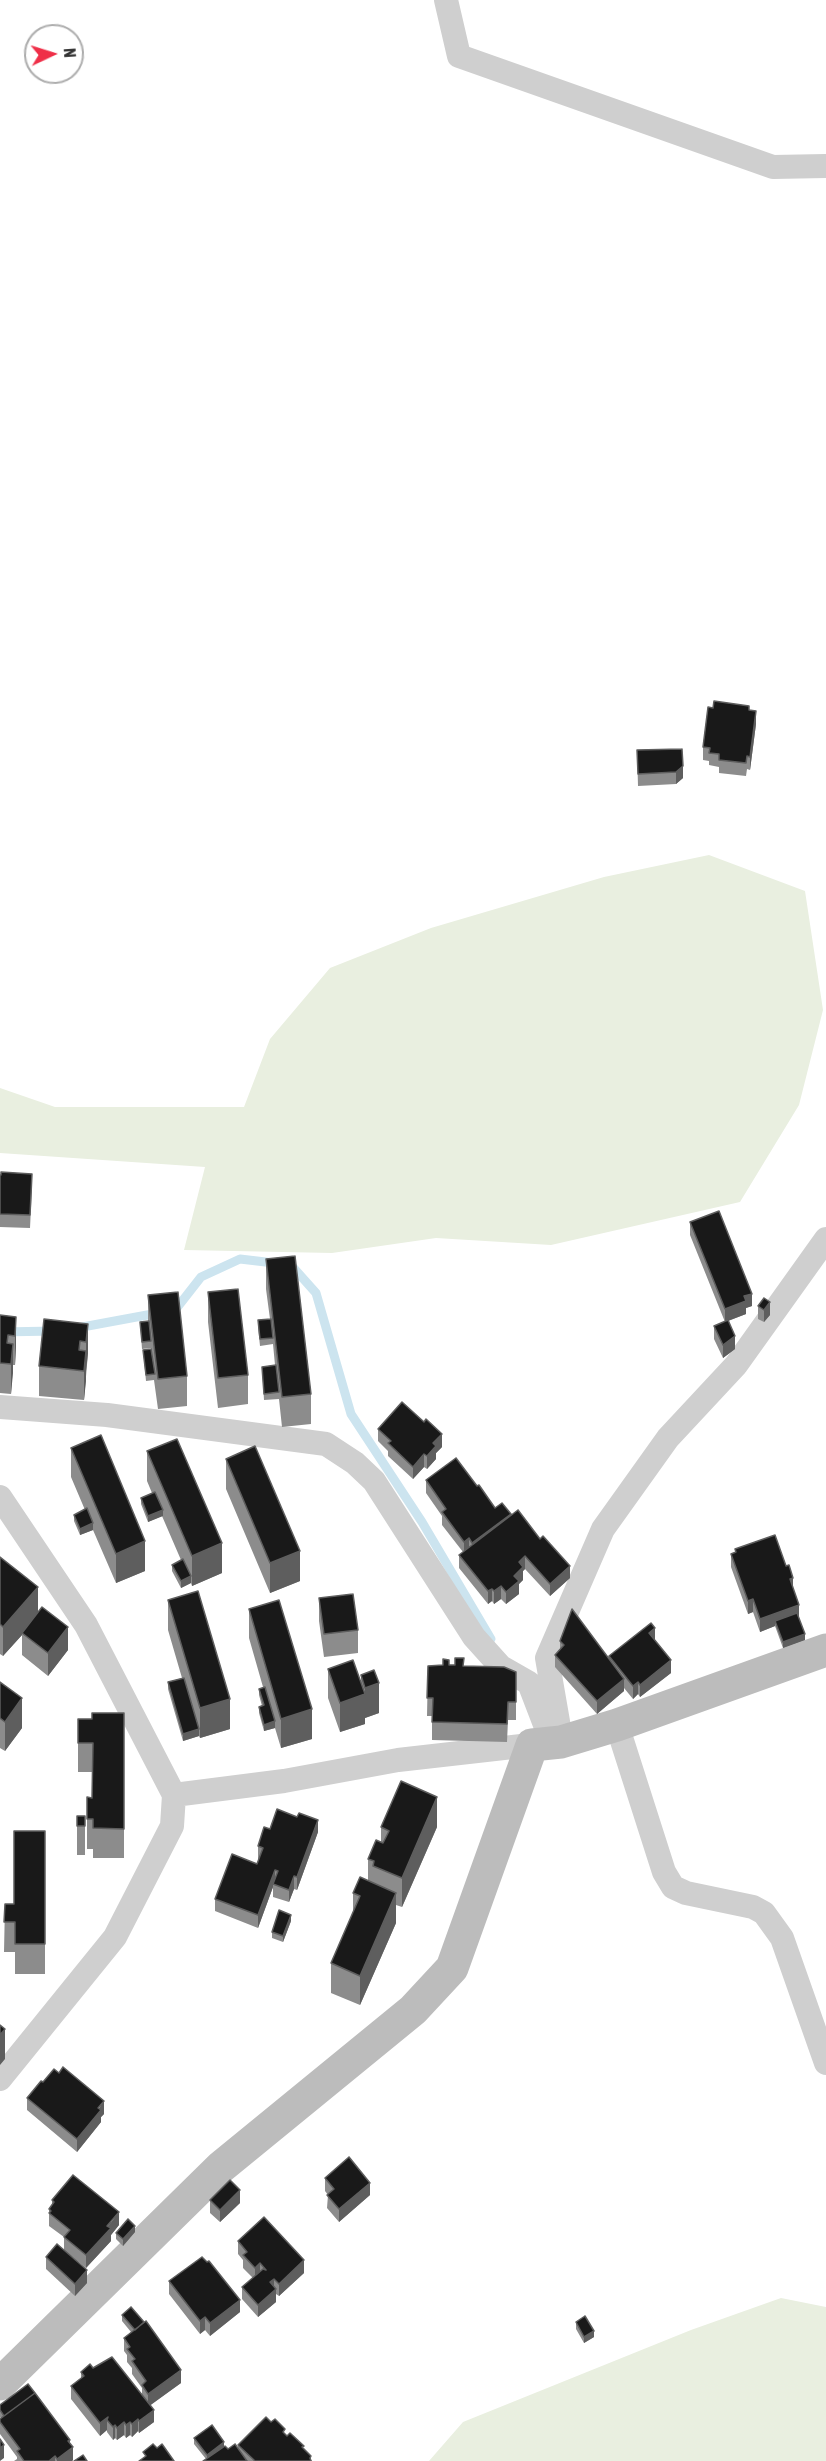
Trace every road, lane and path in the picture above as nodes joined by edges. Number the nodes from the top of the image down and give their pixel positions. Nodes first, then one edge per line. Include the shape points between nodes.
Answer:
1 (446, 0) edge
2 (826, 166) edge
3 (826, 1239) edge
4 (0, 1407) edge
5 (0, 1497) edge
6 (826, 1650) edge
7 (617, 1725) junction
8 (551, 1743) junction
9 (174, 1794) junction
10 (826, 2063) edge
11 (0, 2079) edge
12 (0, 2384) edge

1 - 2 street via 459,56 773,167
3 - 8 street via 736,1365 668,1438 603,1529 547,1658
4 - 8 street via 107,1415 326,1444 374,1481 474,1637 501,1667 529,1683
5 - 9 street via 86,1625
6 - 7 street
7 - 8 street
7 - 10 street via 664,1872 673,1887 764,1913 782,1938
8 - 9 street via 398,1760
8 - 12 street via 532,1745 452,1968 413,2010 221,2167
9 - 11 street via 171,1826 115,1937

